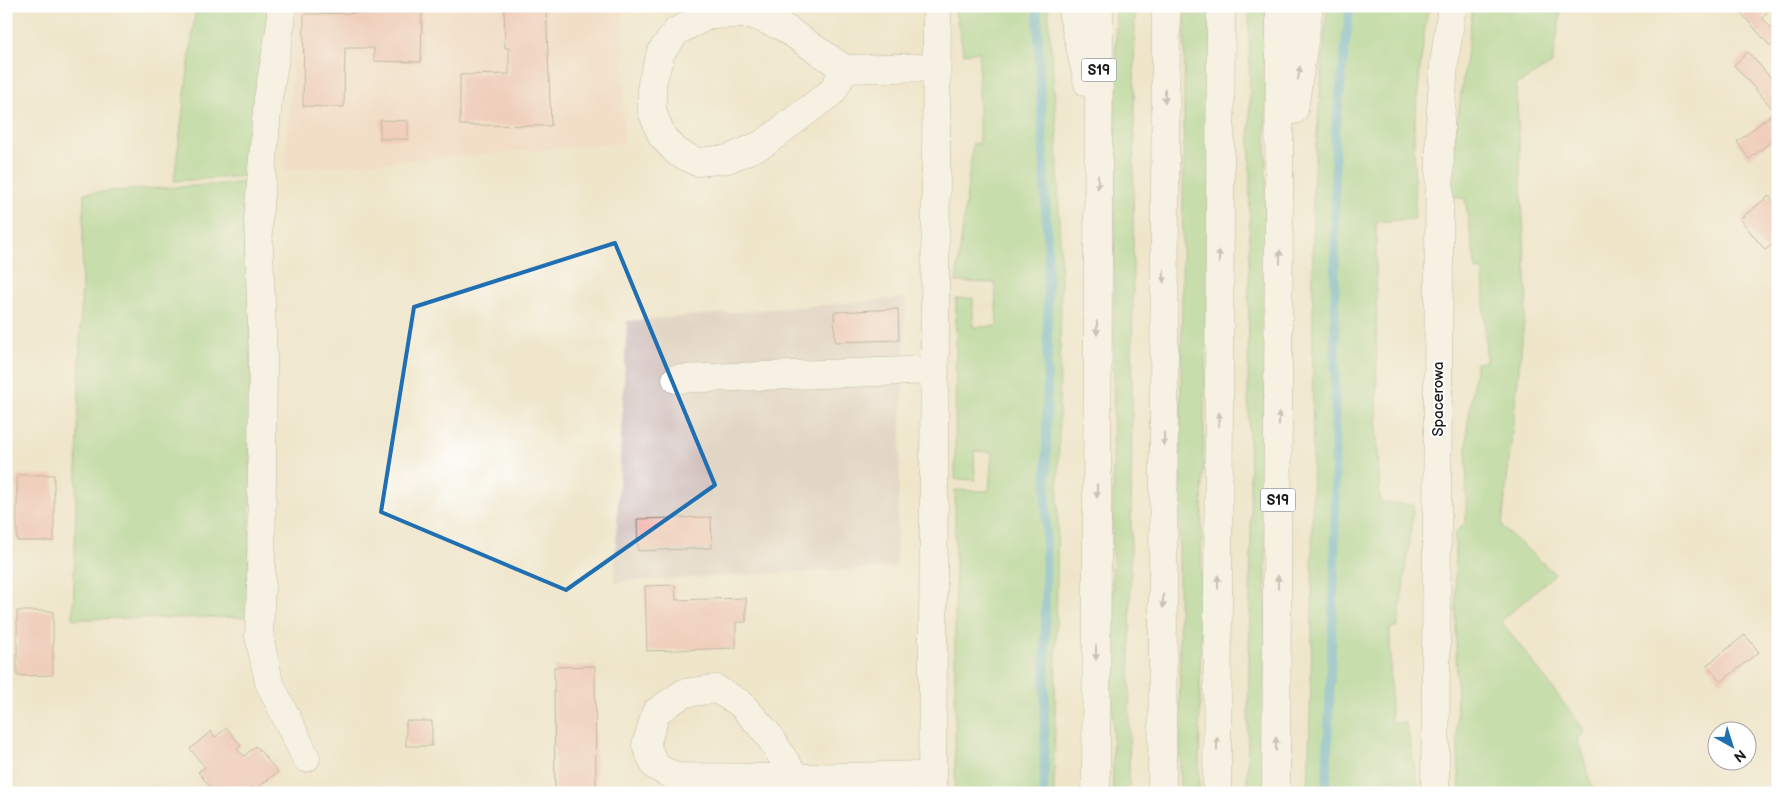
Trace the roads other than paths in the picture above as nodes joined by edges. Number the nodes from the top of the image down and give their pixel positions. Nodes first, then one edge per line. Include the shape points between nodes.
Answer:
1 (282, 6) edge
2 (937, 6) edge
3 (1071, 6) edge
4 (1099, 6) edge
5 (1166, 6) edge
6 (1221, 6) edge
7 (1280, 6) edge
8 (1309, 6) edge
9 (1452, 6) edge
10 (936, 67) junction
11 (845, 69) junction
12 (1099, 134) junction
13 (1280, 208) junction
14 (935, 370) junction
15 (676, 380) dead end
16 (306, 758) dead end
17 (796, 778) junction
18 (932, 784) edge
19 (1096, 793) edge
20 (1162, 793) edge
21 (1217, 793) edge
22 (1276, 793) edge
23 (1436, 793) edge

1 - 16 main road via 268,99 258,220 263,359 259,636 270,682
2 - 10 main road
3 - 12 main road
4 - 12 main road, S19
5 -> 20 main road
21 -> 6 main road
7 - 13 main road
13 -> 8 main road, S19
9 - 23 main road, Spacerowa via 1444,64 1440,153
10 - 11 main road
10 - 14 main road
11 - 11 main road via 782,27 751,14 710,14 677,31 661,52 652,83 652,111 662,136 677,152 696,162 728,160 763,144 832,92
12 -> 19 main road, S19
22 -> 13 main road, S19
14 - 15 main road
14 - 18 main road
17 - 17 main road via 767,733 740,703 716,689 684,693 656,712 646,745 655,766 675,777
17 - 18 main road

